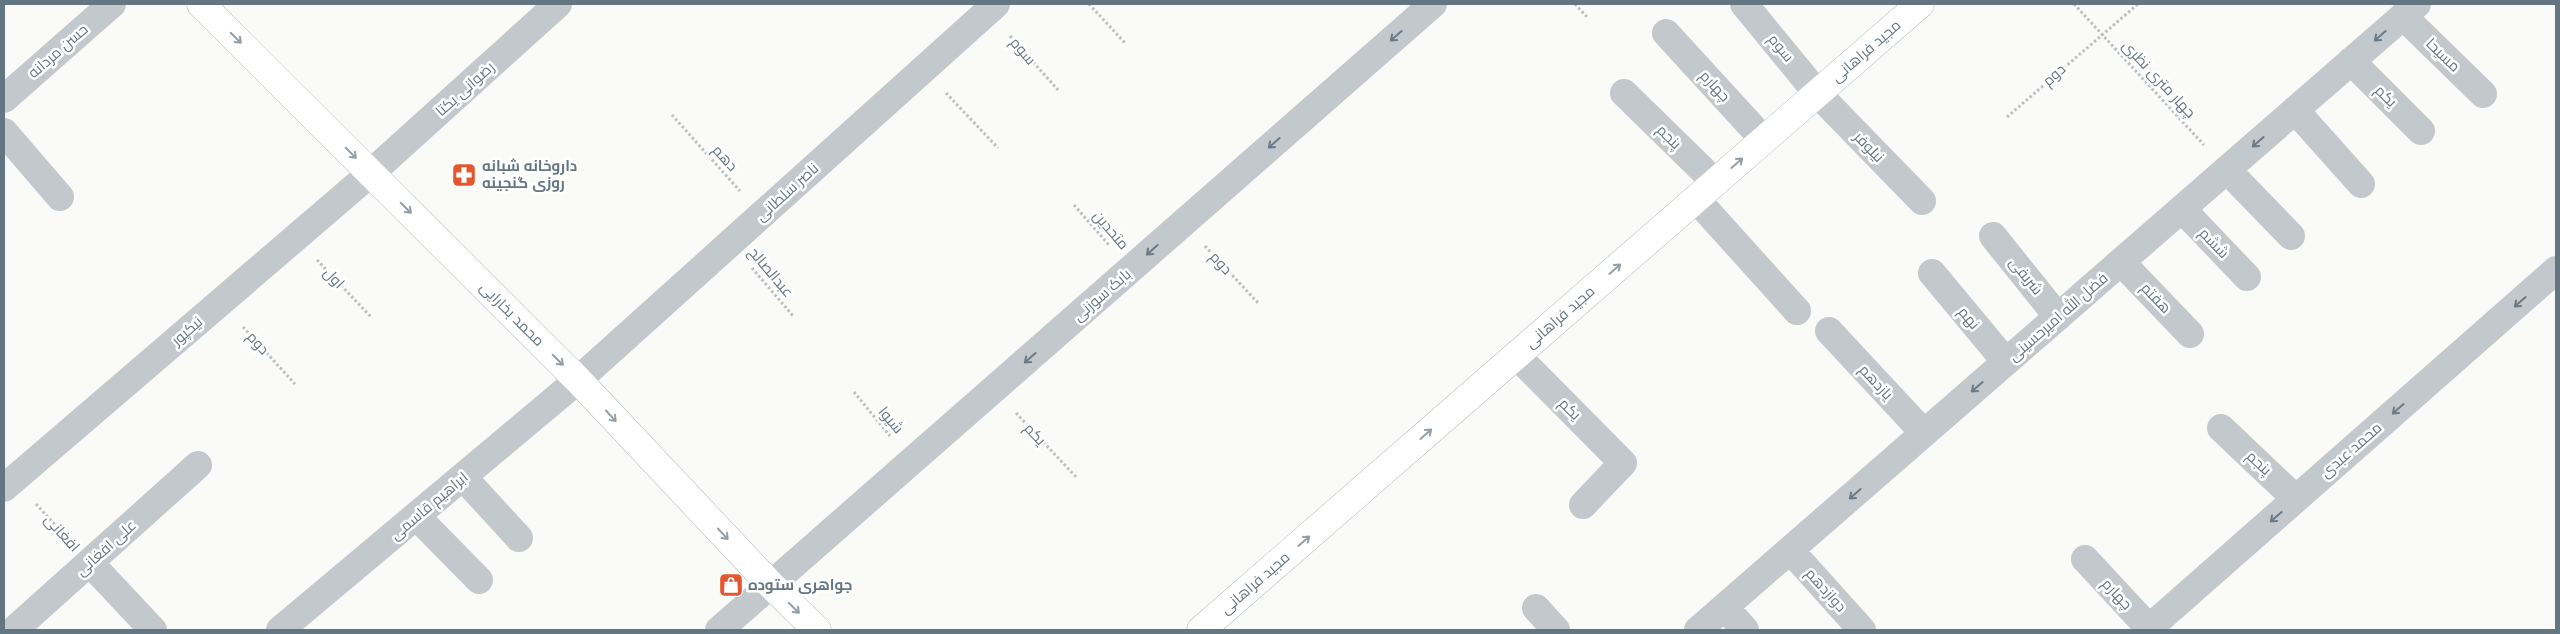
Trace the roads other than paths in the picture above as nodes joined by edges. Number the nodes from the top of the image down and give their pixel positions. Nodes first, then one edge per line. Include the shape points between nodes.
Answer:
1 (112, 4) edge
2 (201, 4) edge
3 (558, 4) edge
4 (1433, 4) edge
5 (1744, 4) edge
6 (992, 7) edge
7 (1910, 7) edge
8 (2410, 10) edge
9 (1666, 33) dead end
10 (2351, 61) junction
11 (1624, 93) dead end
12 (1818, 93) junction
13 (5, 94) edge
14 (2483, 94) dead end
15 (2296, 110) junction
16 (2421, 131) dead end
17 (4, 132) edge
18 (1764, 140) junction
19 (2226, 170) junction
20 (371, 173) junction
21 (2361, 184) dead end
22 (1705, 190) junction
23 (60, 197) dead end
24 (1922, 202) dead end
25 (2182, 209) junction
26 (1993, 236) dead end
27 (2292, 236) dead end
28 (2121, 262) junction
29 (2556, 270) edge
30 (1932, 273) dead end
31 (2247, 277) dead end
32 (1797, 311) dead end
33 (2058, 317) junction
34 (1829, 331) dead end
35 (2190, 334) dead end
36 (1516, 355) junction
37 (2006, 362) junction
38 (578, 380) junction
39 (2221, 428) dead end
40 (1924, 433) junction
41 (198, 465) dead end
42 (462, 477) junction
43 (8, 484) edge
44 (2296, 499) junction
45 (1583, 505) dead end
46 (417, 517) junction
47 (519, 538) dead end
48 (1790, 550) junction
49 (2085, 559) dead end
50 (90, 563) junction
51 (479, 580) dead end
52 (771, 585) junction
53 (1725, 607) junction
54 (1536, 608) dead end
55 (2148, 629) edge
56 (14, 630) edge
57 (153, 630) edge
58 (280, 630) edge
59 (719, 630) edge
60 (817, 630) edge
61 (1201, 630) edge
62 (1556, 630) edge
63 (1698, 630) edge
64 (1745, 630) edge
65 (1862, 630) edge

1 - 13 street, حسن مردانه
2 -> 20 street, محمد بخارایی
3 - 20 street, رضوانی یکتا
4 -> 52 street, بابک سوزنی
5 - 12 street, سوم
6 - 38 street, ناصر سلطانی
7 - 12 street, مجید فراهانی
8 -> 10 street, فضل الله امیرحسینی
8 - 14 street, مسیحا
9 - 18 street, چهارم
10 - 15 street, فضل الله امیرحسینی
10 - 16 street, یکم
11 - 22 street, پنجم
12 - 18 street, مجید فراهانی
12 - 24 street, نیلوفر
15 -> 19 street, فضل الله امیرحسینی
15 - 21 street
17 - 23 street
22 -> 18 street, مجید فراهانی
19 - 25 street, فضل الله امیرحسینی
19 - 27 street
20 -> 38 street, محمد بخارایی
20 - 43 street, نیکپور
22 - 32 street, پنجم
36 -> 22 street, مجید فراهانی
25 - 28 street, فضل الله امیرحسینی
25 - 31 street, ششم
26 - 33 street, شریفی
28 - 33 street, فضل الله امیرحسینی
28 - 35 street, هفتم
29 -> 44 street, محمد عبدی
30 - 37 street, نهم
33 - 37 street, فضل الله امیرحسینی
34 - 40 street, یازدهم
36 - 45 street, یکم via 1624,463
61 -> 36 street, مجید فراهانی
37 -> 40 street, فضل الله امیرحسینی
38 - 42 street, ابراهیم قاسمی
38 -> 52 street, محمد بخارایی
39 - 44 street, پنجم
40 -> 48 street, فضل الله امیرحسینی
41 - 50 street, علی افغانی
42 - 46 street, ابراهیم قاسمی
42 - 47 street
44 -> 55 street, محمد عبدی
46 - 51 street
46 - 58 street, ابراهیم قاسمی
48 - 53 street, فضل الله امیرحسینی
48 - 65 street, دوازدهم
49 - 55 street, چهارم
50 - 56 street, علی افغانی
50 - 57 street, افغانی
52 - 59 street, بابک سوزنی
52 -> 60 street, محمد بخارایی
53 - 63 street, فضل الله امیرحسینی
53 - 64 street
54 - 62 street

